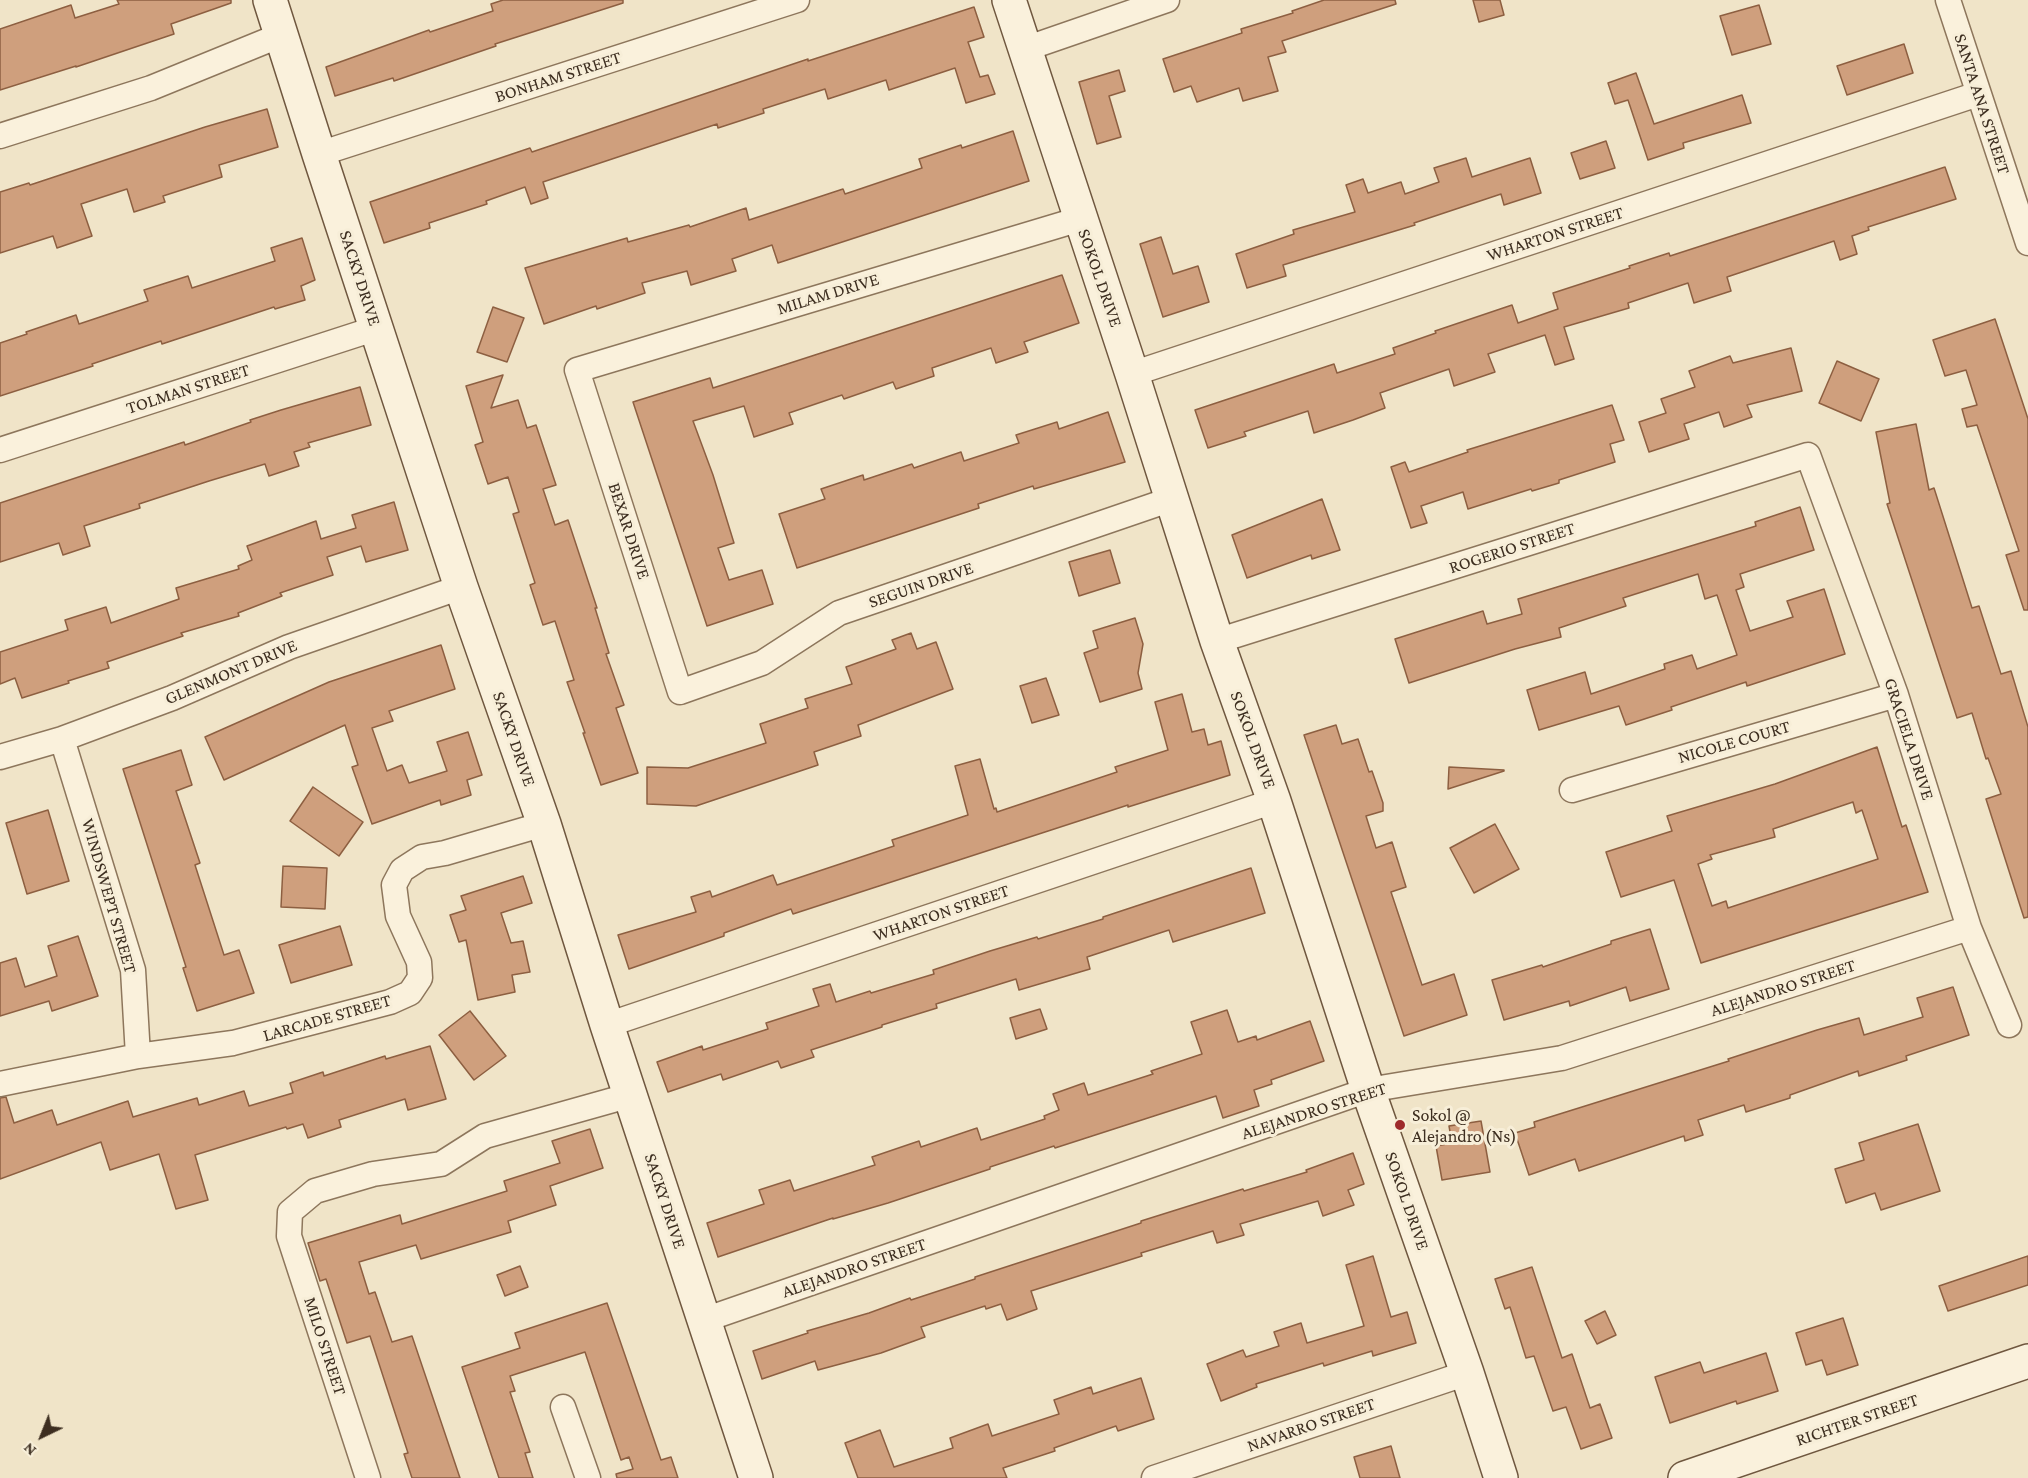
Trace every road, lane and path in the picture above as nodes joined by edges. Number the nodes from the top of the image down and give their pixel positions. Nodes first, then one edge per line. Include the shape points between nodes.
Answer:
1 (270, 0) edge
2 (797, 0) edge
3 (1009, 0) edge
4 (1167, 0) edge
5 (1948, 0) edge
6 (281, 35) junction
7 (1025, 49) junction
8 (1978, 94) junction
9 (0, 136) edge
10 (319, 154) junction
11 (1080, 219) junction
12 (2028, 243) edge
13 (377, 328) junction
14 (577, 370) joint
15 (1132, 374) junction
16 (0, 450) edge
17 (1808, 454) joint
18 (1172, 499) junction
19 (461, 587) junction
20 (1217, 641) junction
21 (680, 692) joint
22 (1896, 695) junction
23 (62, 739) junction
24 (0, 757) edge
25 (1572, 790) dead end
26 (1274, 801) junction
27 (544, 824) junction
28 (1970, 928) junction
29 (607, 1025) junction
30 (2009, 1025) dead end
31 (138, 1056) junction
32 (0, 1084) edge
33 (1368, 1090) junction
34 (631, 1095) junction
35 (704, 1320) junction
36 (2028, 1361) edge
37 (1467, 1373) junction
38 (563, 1407) dead end
39 (368, 1478) edge
40 (588, 1478) edge
41 (756, 1478) edge
42 (1154, 1478) edge
43 (1501, 1478) edge
44 (1685, 1478) edge

1 - 6 street, SACKY DRIVE
2 - 10 street, BONHAM STREET
3 - 7 street, SOKOL DRIVE
4 - 7 street
5 - 8 street, SANTA ANA STREET
6 - 9 street via 151,88
6 - 10 street, SACKY DRIVE
7 - 11 street, SOKOL DRIVE
8 - 12 street, SANTA ANA STREET
8 - 15 street, WHARTON STREET
10 - 13 street, SACKY DRIVE
11 - 14 street, MILAM DRIVE
11 - 15 street, SOKOL DRIVE
13 - 16 street, TOLMAN STREET
13 - 19 street, SACKY DRIVE
14 - 21 street, BEXAR DRIVE
15 - 18 street, SOKOL DRIVE
17 - 20 street, ROGERIO STREET
17 - 22 street, GRACIELA DRIVE
18 - 20 street, SOKOL DRIVE
18 - 21 street, SEGUIN DRIVE via 838,613 762,663
19 - 23 street, GLENMONT DRIVE via 289,647 172,698
19 - 27 street, SACKY DRIVE
20 - 26 street, SOKOL DRIVE
22 - 25 street, NICOLE COURT
22 - 28 street, GRACIELA DRIVE
23 - 24 street, GLENMONT DRIVE
23 - 31 street, WINDSWEPT STREET via 133,969
26 - 29 street, WHARTON STREET
26 - 33 street, SOKOL DRIVE
27 - 29 street, SACKY DRIVE
27 - 31 street, LARCADE STREET via 422,857 402,870 394,885 397,910 418,962 420,978 410,993 390,1002 243,1041
28 - 30 street, GRACIELA DRIVE
28 - 33 street, ALEJANDRO STREET via 1562,1058
29 - 34 street, SACKY DRIVE
31 - 32 street, LARCADE STREET
33 - 35 street, ALEJANDRO STREET
33 - 37 street, SOKOL DRIVE
34 - 35 street, SACKY DRIVE
34 - 39 street, MILO STREET via 485,1136 441,1164 373,1174 315,1191 290,1212 289,1236
35 - 41 street, SACKY DRIVE
36 - 44 street, RICHTER STREET
37 - 42 street, NAVARRO STREET
37 - 43 street, SOKOL DRIVE
38 - 40 street

